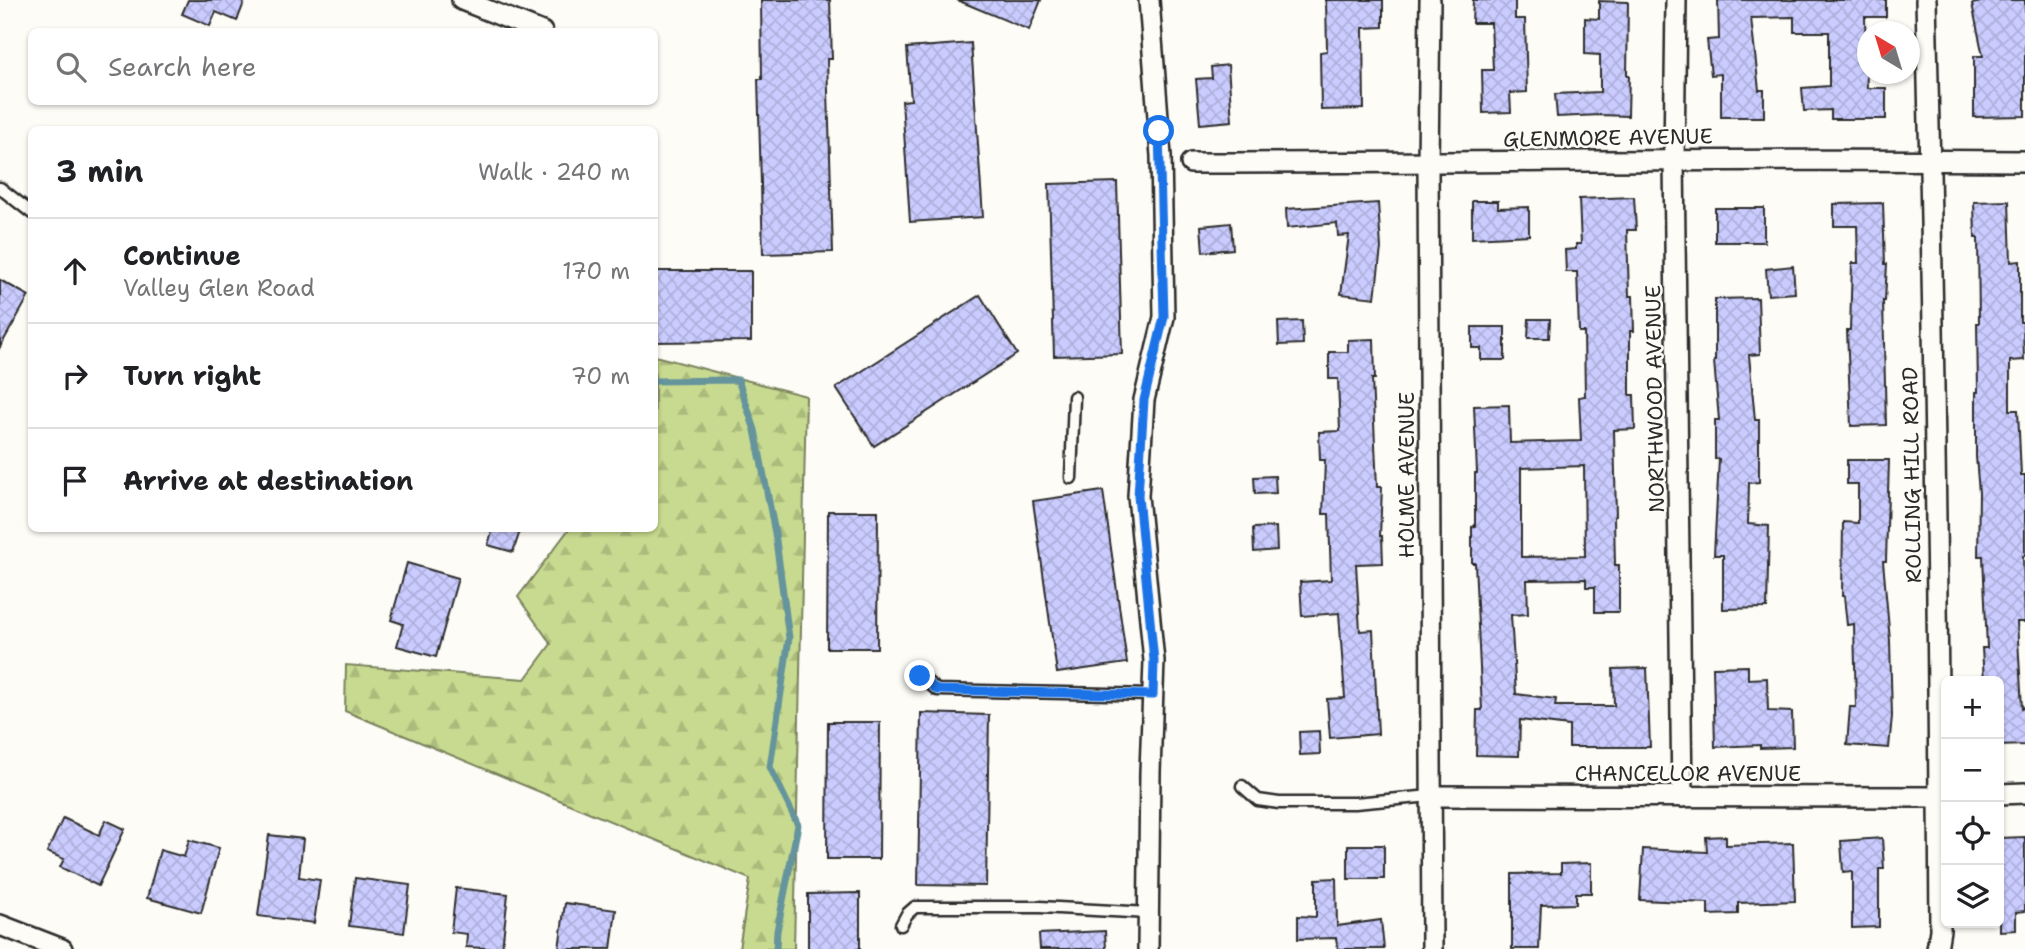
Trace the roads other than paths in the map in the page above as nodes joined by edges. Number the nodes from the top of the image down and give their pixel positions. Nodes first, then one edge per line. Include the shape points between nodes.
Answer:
1 (462, 0) edge
2 (1149, 0) edge
3 (1430, 0) edge
4 (1676, 0) edge
5 (1926, 0) edge
6 (532, 28) edge
7 (1674, 160) junction
8 (1930, 160) junction
9 (2025, 161) edge
10 (1191, 163) dead end
11 (1428, 163) junction
12 (0, 188) edge
13 (28, 210) edge
14 (1074, 397) dead end
15 (1071, 478) dead end
16 (920, 676) dead end
17 (1153, 695) junction
18 (1941, 744) edge
19 (1242, 786) dead end
20 (2025, 793) edge
21 (2004, 794) edge
22 (1431, 796) junction
23 (1682, 797) junction
24 (1941, 797) edge
25 (1942, 802) edge
26 (1149, 913) junction
27 (0, 925) edge
28 (901, 925) dead end
29 (62, 949) edge
30 (1148, 949) edge
31 (1432, 949) edge
32 (1937, 949) edge

1 - 6 street
2 - 17 street via 1161,156 1164,317 1144,400 1138,496 1154,661
3 - 11 street, HOLME AVENUE
4 - 7 street, NORTHWOOD AVENUE
5 - 8 street, ROLLING HILL ROAD
7 - 8 street, GLENMORE AVENUE
7 - 11 street, GLENMORE AVENUE
7 - 23 street, NORTHWOOD AVENUE
8 - 9 street, GLENMORE AVENUE
8 - 18 street, ROLLING HILL ROAD
10 - 11 street, GLENMORE AVENUE
11 - 22 street, HOLME AVENUE
12 - 13 lane
14 - 15 lane
16 - 17 lane via 937,690
17 - 26 street
19 - 22 lane via 1258,800 1279,803
20 - 21 street
22 - 23 street, CHANCELLOR AVENUE
22 - 31 street, HOLME AVENUE
23 - 24 street, CHANCELLOR AVENUE
25 - 32 street, ROLLING HILL ROAD
26 - 28 lane via 915,907
26 - 30 street
27 - 29 street

